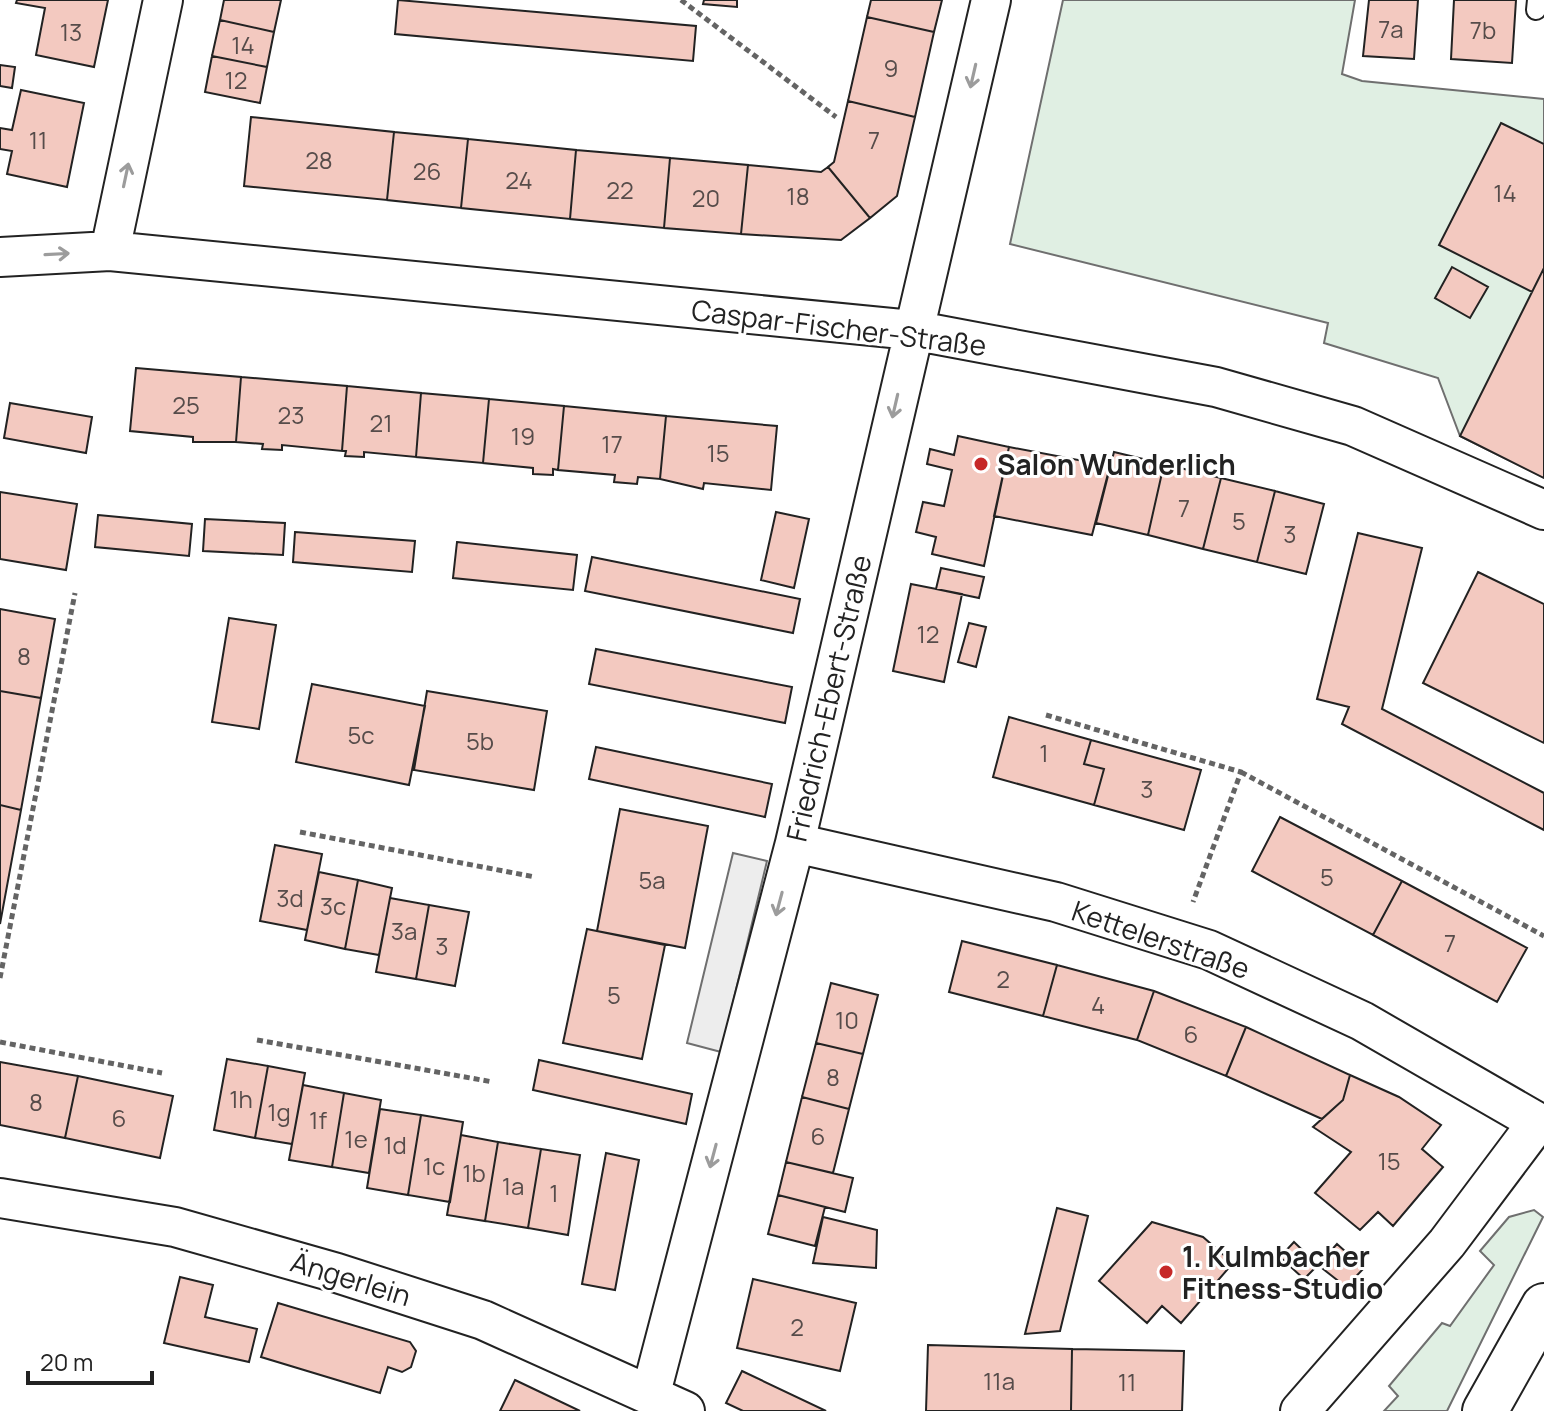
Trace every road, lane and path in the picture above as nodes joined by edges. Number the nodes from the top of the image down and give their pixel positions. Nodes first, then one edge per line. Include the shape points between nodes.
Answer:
1 (163, 0) edge
2 (681, 0) edge
3 (991, 0) edge
4 (836, 117) dead end
5 (110, 251) junction
6 (1, 263) edge
7 (912, 330) junction
8 (1544, 510) edge
9 (75, 593) dead end
10 (1046, 715) dead end
11 (1241, 772) junction
12 (300, 832) dead end
13 (795, 843) junction
14 (535, 877) dead end
15 (1544, 936) edge
16 (1179, 941) junction
17 (0, 978) edge
18 (257, 1040) dead end
19 (0, 1042) edge
20 (162, 1073) dead end
21 (493, 1082) dead end
22 (1540, 1125) edge
23 (0, 1198) edge
24 (1544, 1306) edge
25 (651, 1393) junction
26 (685, 1411) edge
27 (1300, 1411) edge
28 (1485, 1411) edge

5 -> 1 street
2 - 4 path
3 -> 7 street, Friedrich-Ebert-Straße
6 -> 5 street, Caspar-Fischer-Straße
5 - 7 street, Caspar-Fischer-Straße
7 - 8 street, Caspar-Fischer-Straße via 1247,395 1353,426
7 -> 13 street, Friedrich-Ebert-Straße
9 - 17 path
10 - 11 path
11 - 15 path
11 - 16 path
12 - 14 path
13 - 16 street, Kettelerstraße via 1056,902
13 -> 25 street, Friedrich-Ebert-Straße
16 - 22 street, Kettelerstraße via 1362,1021
18 - 21 path
19 - 20 path
22 - 27 street via 1447,1243
23 - 25 street, Ängerlein via 175,1227 337,1273 483,1320
24 - 28 street
25 - 26 street, Ängerlein

